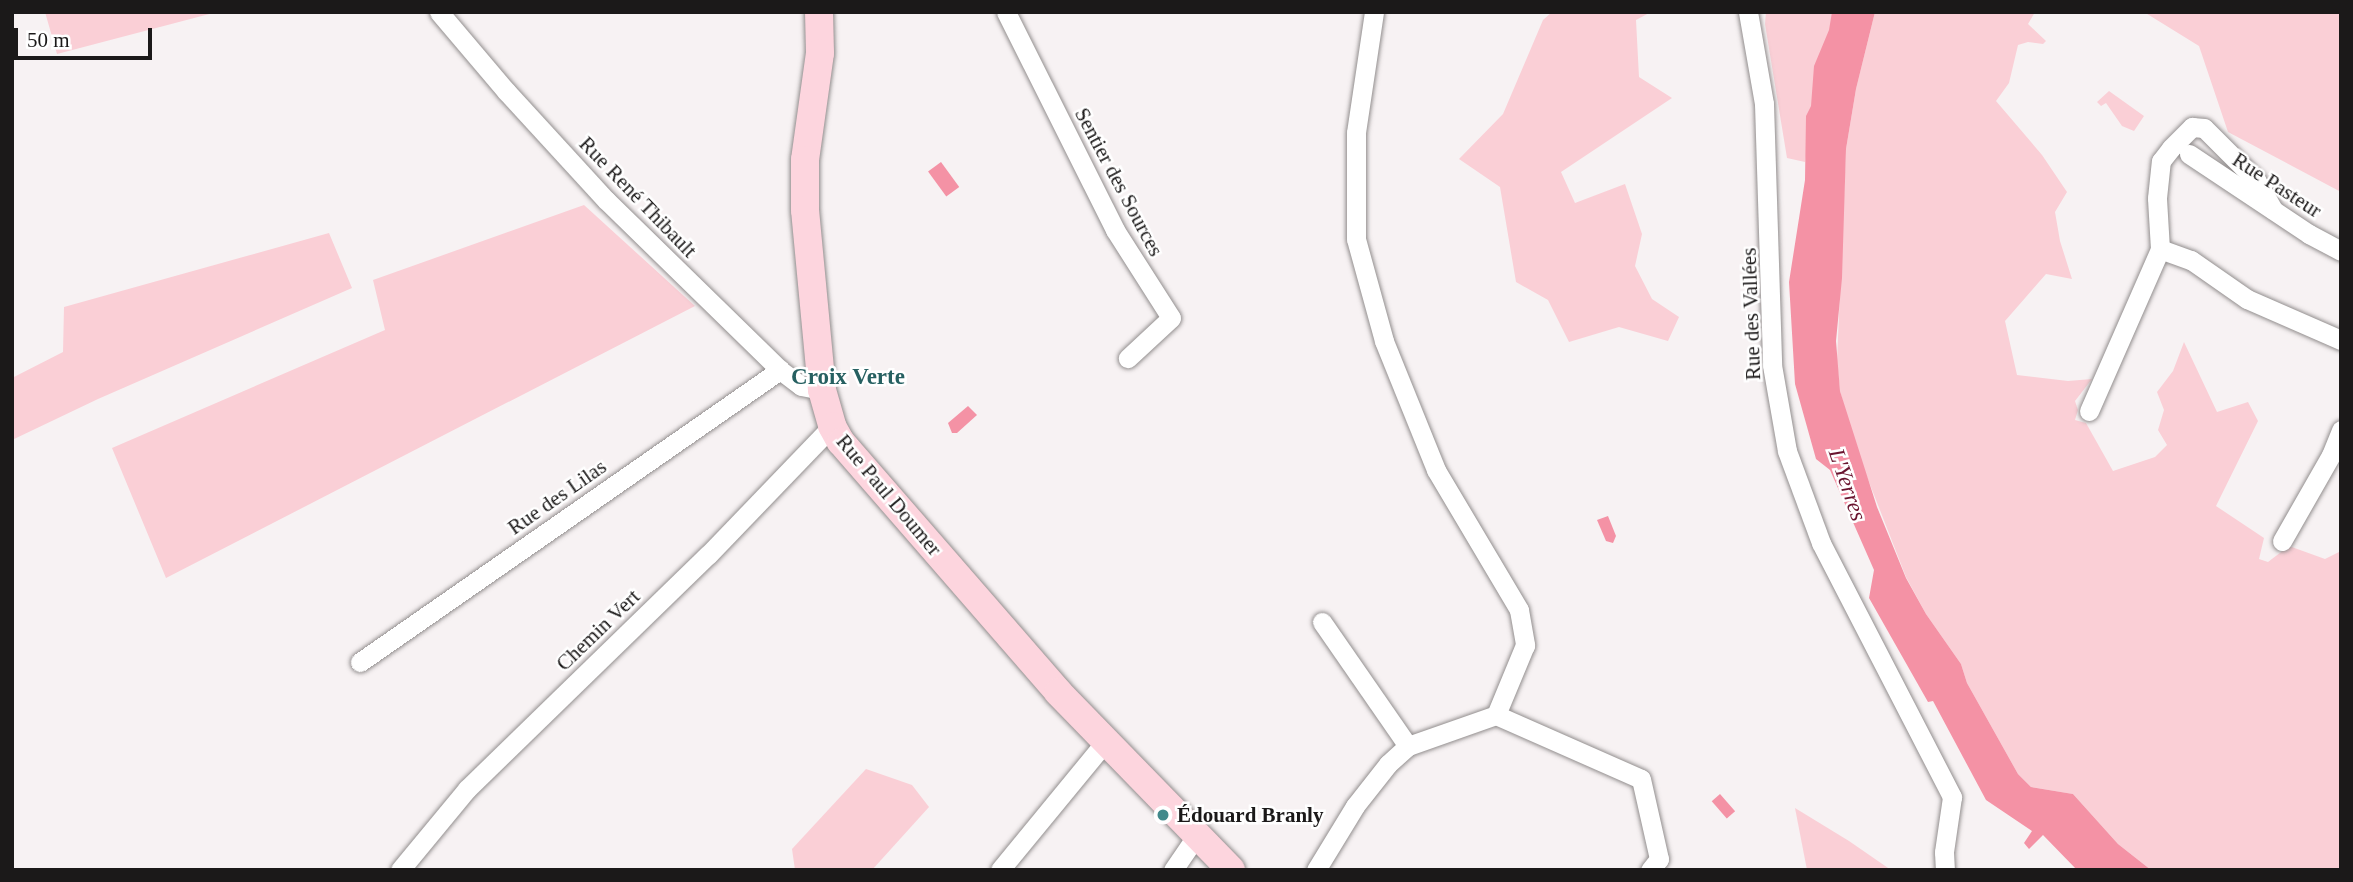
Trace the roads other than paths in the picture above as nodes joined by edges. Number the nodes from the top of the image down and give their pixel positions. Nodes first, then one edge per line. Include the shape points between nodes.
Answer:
1 (439, 12) edge
2 (819, 12) edge
3 (1006, 12) edge
4 (1374, 12) edge
5 (1748, 12) edge
6 (2189, 154) dead end
7 (2273, 210) junction
8 (2160, 249) junction
9 (2341, 251) edge
10 (2341, 340) edge
11 (1128, 358) dead end
12 (780, 370) junction
13 (822, 390) junction
14 (2089, 411) dead end
15 (832, 426) junction
16 (2341, 430) edge
17 (2282, 541) dead end
18 (1322, 622) dead end
19 (360, 662) dead end
20 (1496, 715) junction
21 (1105, 743) junction
22 (1408, 746) junction
23 (1197, 835) junction
24 (400, 870) edge
25 (1000, 870) edge
26 (1173, 870) edge
27 (1231, 870) edge
28 (1316, 870) edge
29 (1650, 870) edge
30 (1945, 870) edge

1 - 12 street, Rue René Thibault via 606,200
2 - 13 street, Rue Paul Doumer via 820,53 804,160
3 - 11 street, Sentier des Sources via 1115,230 1171,318
4 - 20 street via 1356,133 1356,239 1384,341 1436,470 1519,610 1525,645
5 - 30 street, Rue des Vallées via 1764,104 1772,365 1787,451 1821,543 1952,797
6 - 7 street, Rue Pasteur
7 - 8 street via 2256,180 2204,128 2192,127 2161,161 2157,198
7 - 9 street, Rue Pasteur
8 - 10 street via 2191,260 2247,299
8 - 14 street
12 - 13 street, Rue René Thibault via 801,386
12 - 19 street, Rue des Lilas
13 - 15 street, Rue Paul Doumer
15 - 21 street, Rue Paul Doumer via 841,442
15 - 24 street, Chemin Vert via 708,555 467,789
16 - 17 street
18 - 22 street
20 - 22 street
20 - 29 street via 1641,779 1659,859
21 - 23 street, Rue Paul Doumer
21 - 25 street
22 - 28 street via 1355,806
23 - 26 street
23 - 27 street, Rue Paul Doumer

